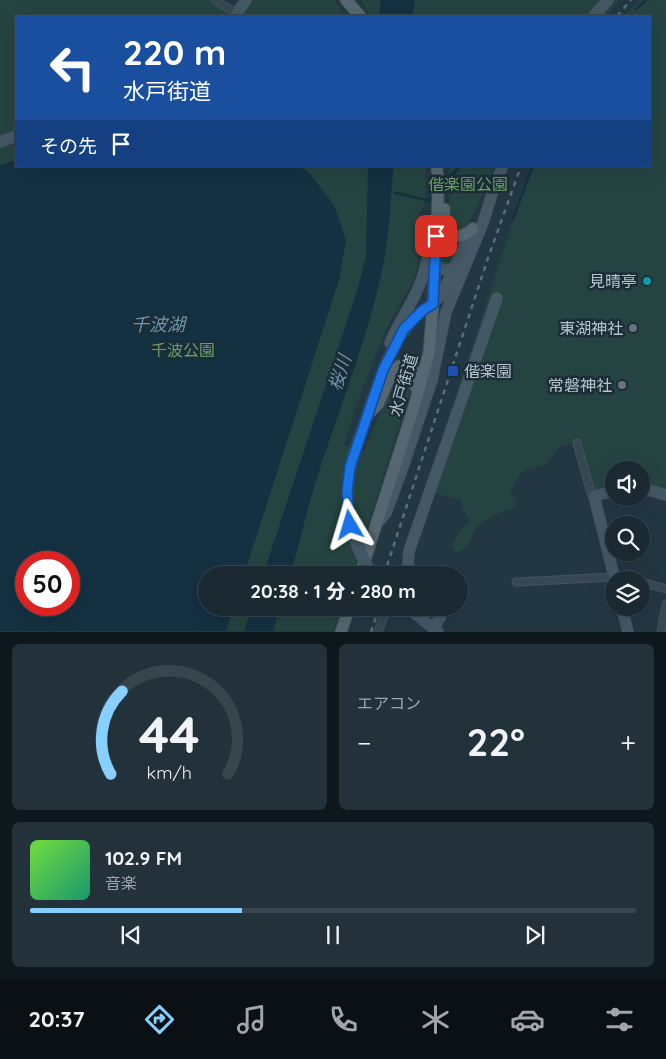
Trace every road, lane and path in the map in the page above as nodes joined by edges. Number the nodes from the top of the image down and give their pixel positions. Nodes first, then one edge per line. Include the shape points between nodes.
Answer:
1 (215, 0) edge
2 (246, 0) edge
3 (346, 0) edge
4 (608, 0) edge
5 (236, 15) edge
6 (359, 15) edge
7 (595, 15) edge
8 (15, 136) edge
9 (0, 142) edge
10 (436, 167) edge
11 (503, 167) edge
12 (495, 184) junction
13 (473, 229) junction
14 (458, 262) junction
15 (435, 264) junction
16 (497, 298) dead end
17 (433, 304) junction
18 (383, 370) junction
19 (413, 410) junction
20 (368, 414) junction
21 (577, 443) dead end
22 (650, 491) edge
23 (605, 493) edge
24 (666, 495) edge
25 (594, 496) junction
26 (376, 526) junction
27 (363, 566) edge
28 (368, 566) edge
29 (408, 566) edge
30 (613, 571) edge
31 (605, 578) edge
32 (516, 582) dead end
33 (650, 585) edge
34 (666, 589) edge
35 (666, 604) edge
36 (346, 616) edge
37 (384, 616) edge
38 (419, 616) edge
39 (440, 616) edge
40 (624, 616) edge
41 (436, 629) edge
42 (341, 632) edge
43 (378, 632) edge
44 (628, 632) edge
45 (661, 632) edge

1 - 5 street
2 - 5 street
3 - 6 main road
4 - 7 street
8 - 9 street
10 - 13 main road via 444,182 447,231 462,236
10 - 15 main road, 水戸街道
10 - 18 street via 427,261 419,286 387,349
11 - 12 street
12 - 13 street
12 - 26 street via 483,223 446,312 432,380 404,464 386,513
13 - 14 street
14 - 15 street via 448,270
14 - 17 street via 445,290
15 - 17 main road, 水戸街道
16 - 29 street via 409,551
17 - 18 street via 404,329
17 - 19 main road, 水戸街道 via 429,353
18 - 20 street
19 - 20 main road via 418,375 415,370 399,366 391,374 378,404
19 - 26 main road, 水戸街道
20 - 28 street, bridge via 353,456 347,492 353,538
21 - 25 street
22 - 24 street
23 - 25 street
25 - 30 street
26 - 27 main road, 水戸街道
31 - 32 street
33 - 34 street
35 - 45 street
36 - 42 main road
37 - 43 street
38 - 41 street
39 - 41 street
40 - 44 street

